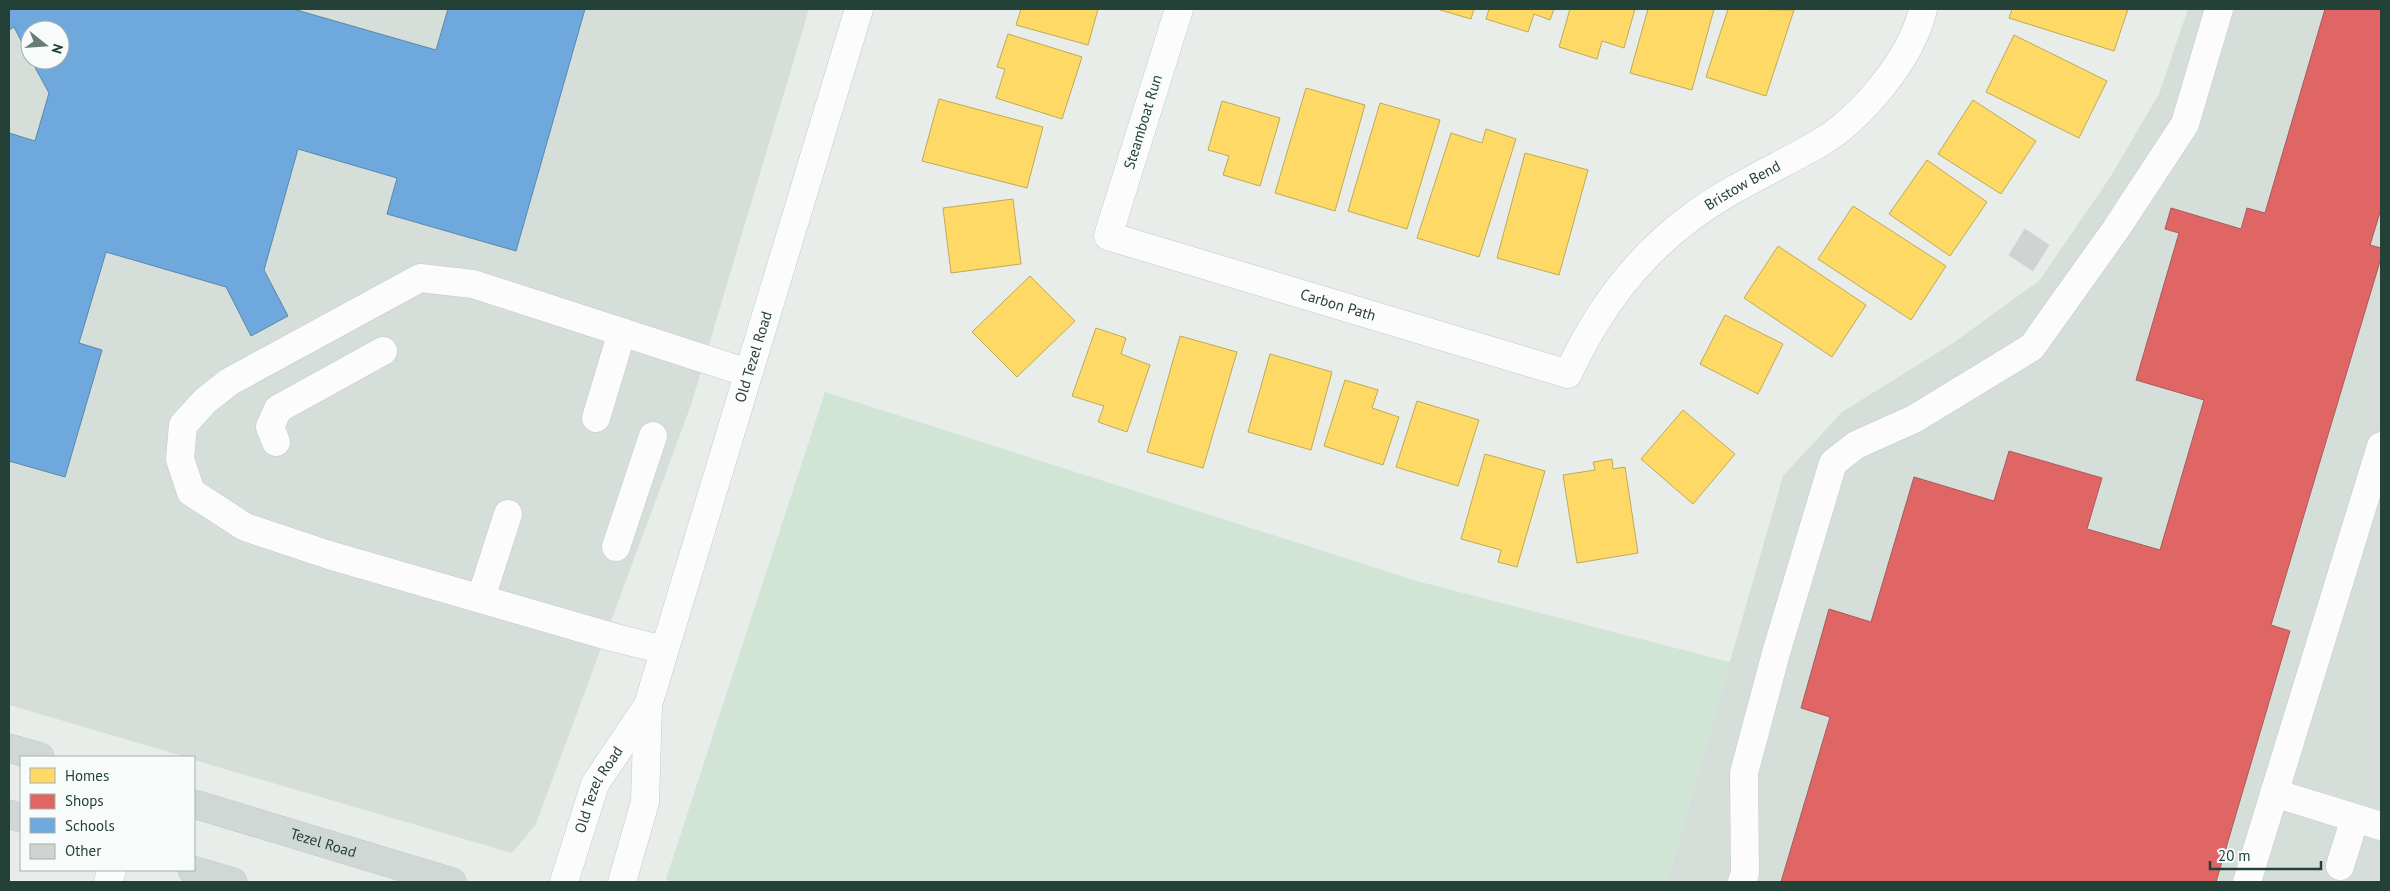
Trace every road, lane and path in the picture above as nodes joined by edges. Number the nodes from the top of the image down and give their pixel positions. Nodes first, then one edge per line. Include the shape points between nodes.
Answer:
1 (859, 9) edge
2 (1179, 9) edge
3 (1923, 9) edge
4 (2219, 9) edge
5 (1108, 236) joint
6 (622, 332) junction
7 (383, 351) dead end
8 (748, 373) junction
9 (1568, 374) joint
10 (596, 418) dead end
11 (653, 436) dead end
12 (276, 442) dead end
13 (2381, 446) edge
14 (508, 514) dead end
15 (616, 547) dead end
16 (480, 598) junction
17 (664, 650) junction
18 (648, 705) junction
19 (9, 748) edge
20 (37, 756) edge
21 (2274, 793) junction
22 (195, 804) edge
23 (2355, 818) junction
24 (2381, 826) edge
25 (2340, 866) dead end
26 (198, 875) edge
27 (233, 882) edge
28 (452, 882) edge
29 (564, 882) edge
30 (622, 882) edge
31 (1742, 882) edge
32 (2247, 882) edge

1 - 8 street, Old Tezel Road
2 - 5 street, Steamboat Run
3 - 9 street, Bristow Bend via 1897,65 1875,94 1820,143 1772,167 1690,218 1654,250 1618,287 1584,338
4 - 31 street via 2185,124 2116,229 2032,347 1914,420 1856,445 1833,463 1744,773 1745,873
5 - 9 street, Carbon Path
6 - 8 street
6 - 10 street
6 - 16 street via 473,284 420,278 229,382 205,401 183,425 180,459 191,492 245,527
7 - 12 street via 278,409 270,427
8 - 17 street, Old Tezel Road
11 - 15 street
13 - 21 street
14 - 16 street
16 - 17 street
17 - 18 street, Old Tezel Road
18 - 29 street, Old Tezel Road via 595,784
18 - 30 street, Old Tezel Road via 645,802
19 - 20 main road
21 - 23 street
21 - 32 street
22 - 28 main road, Tezel Road
23 - 24 street
23 - 25 street
26 - 27 main road

